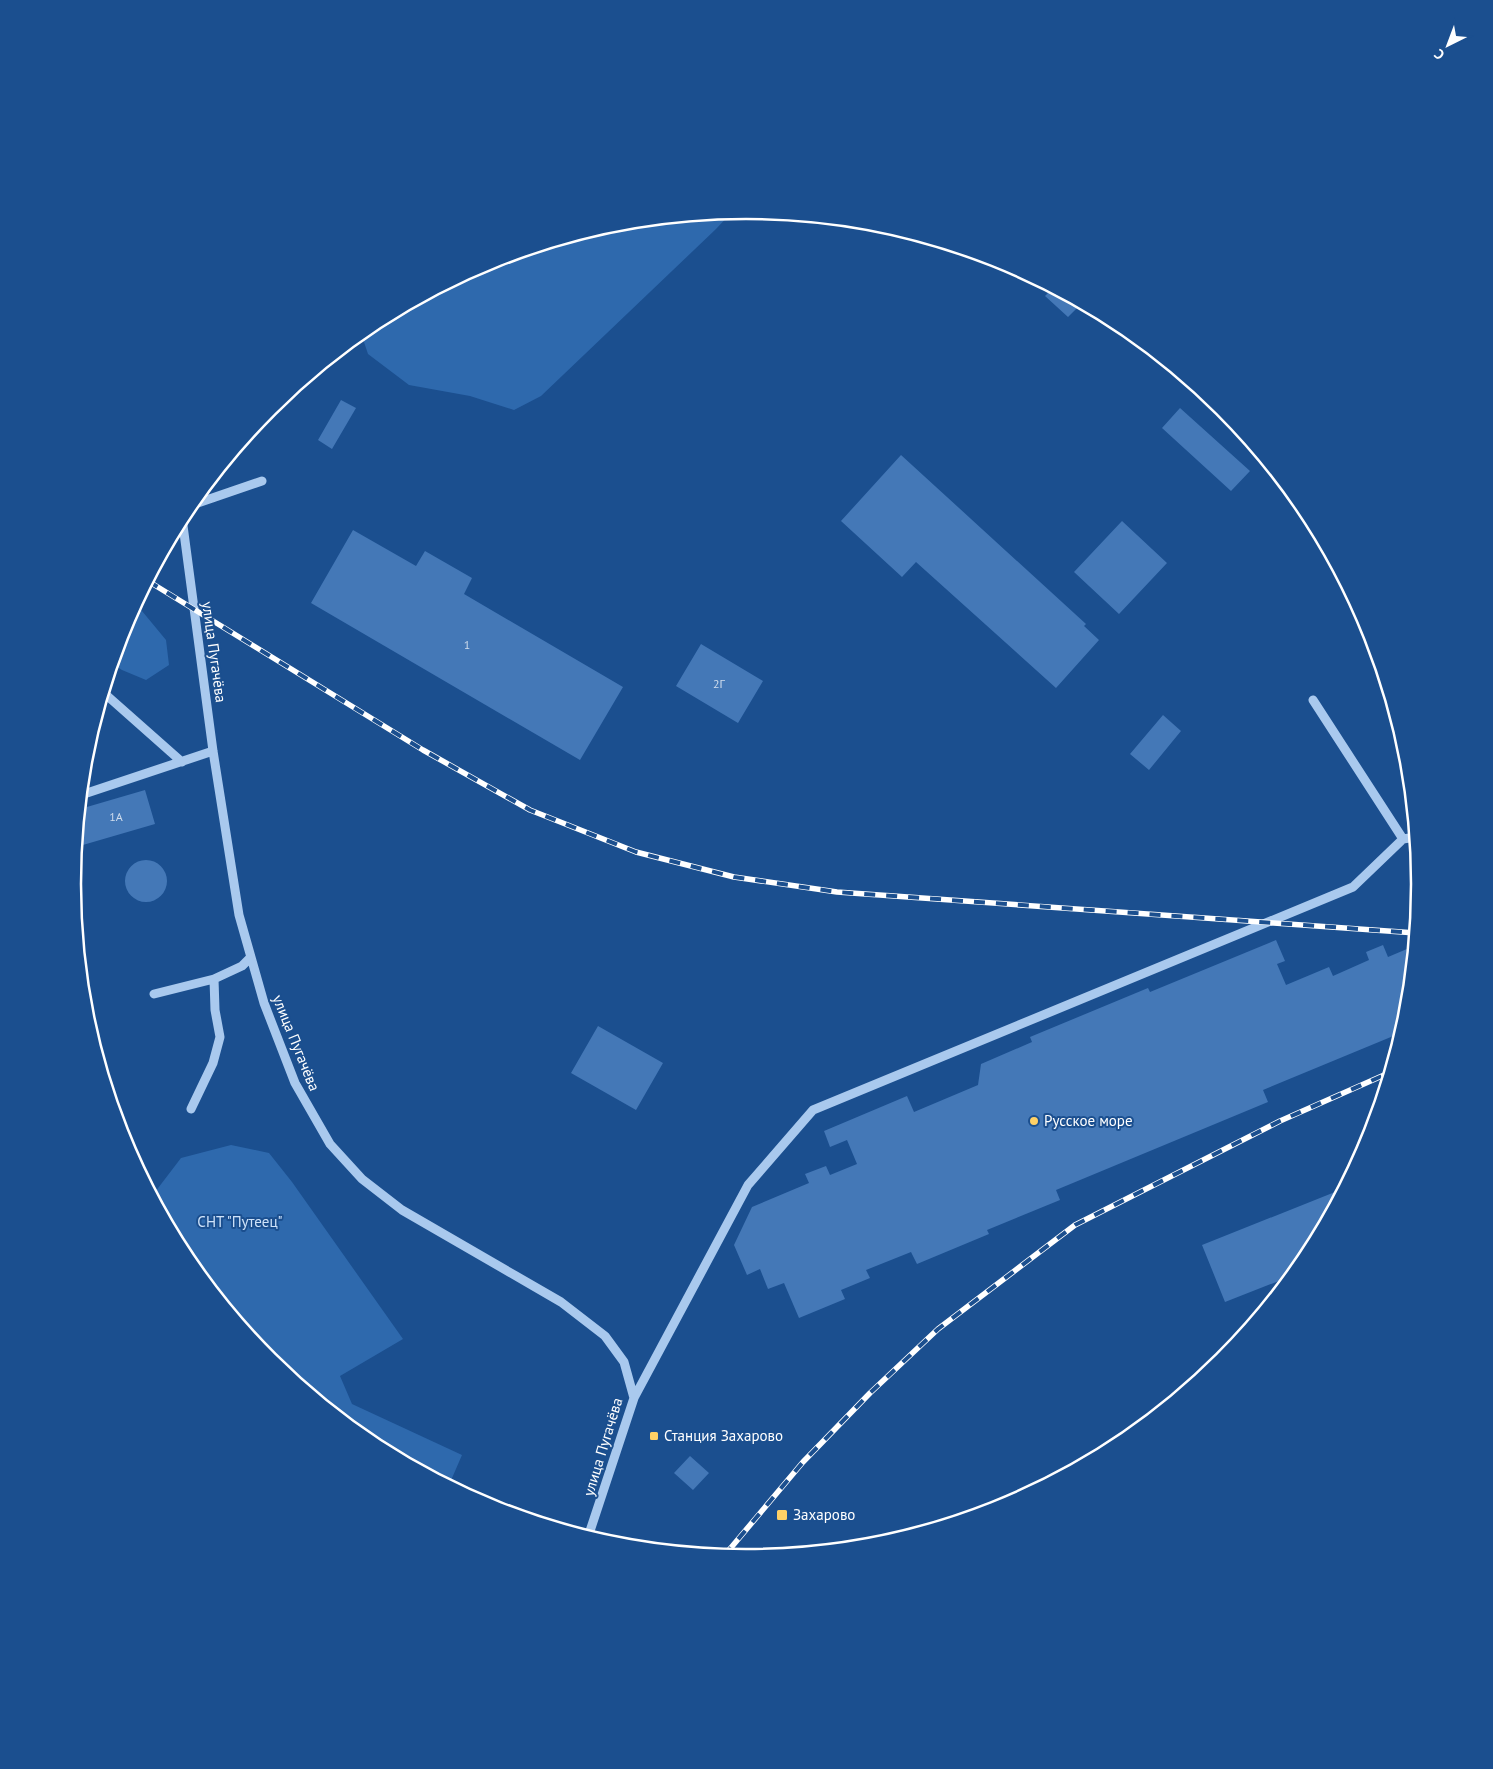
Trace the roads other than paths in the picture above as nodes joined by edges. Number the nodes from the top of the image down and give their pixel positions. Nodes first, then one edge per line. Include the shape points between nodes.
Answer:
1 (262, 481) dead end
2 (203, 501) edge
3 (184, 530) edge
4 (109, 697) edge
5 (1313, 700) dead end
6 (213, 751) junction
7 (182, 762) junction
8 (88, 793) edge
9 (1410, 838) edge
10 (1403, 839) junction
11 (251, 957) junction
12 (214, 979) junction
13 (154, 994) dead end
14 (192, 1109) dead end
15 (634, 1398) junction
16 (590, 1531) edge

1 - 2 street
3 - 6 street, улица Пугачёва
4 - 7 street
5 - 10 street
6 - 7 street
6 - 11 street, улица Пугачёва via 239,915
7 - 8 street
9 - 10 street
10 - 15 street via 1353,887 813,1110 748,1185
11 - 12 street via 238,968
11 - 15 street, улица Пугачёва via 264,1003 295,1084 330,1144 362,1179 402,1210 561,1302 605,1336 624,1362
12 - 13 street
12 - 14 street via 220,1037 213,1063
15 - 16 street, улица Пугачёва

